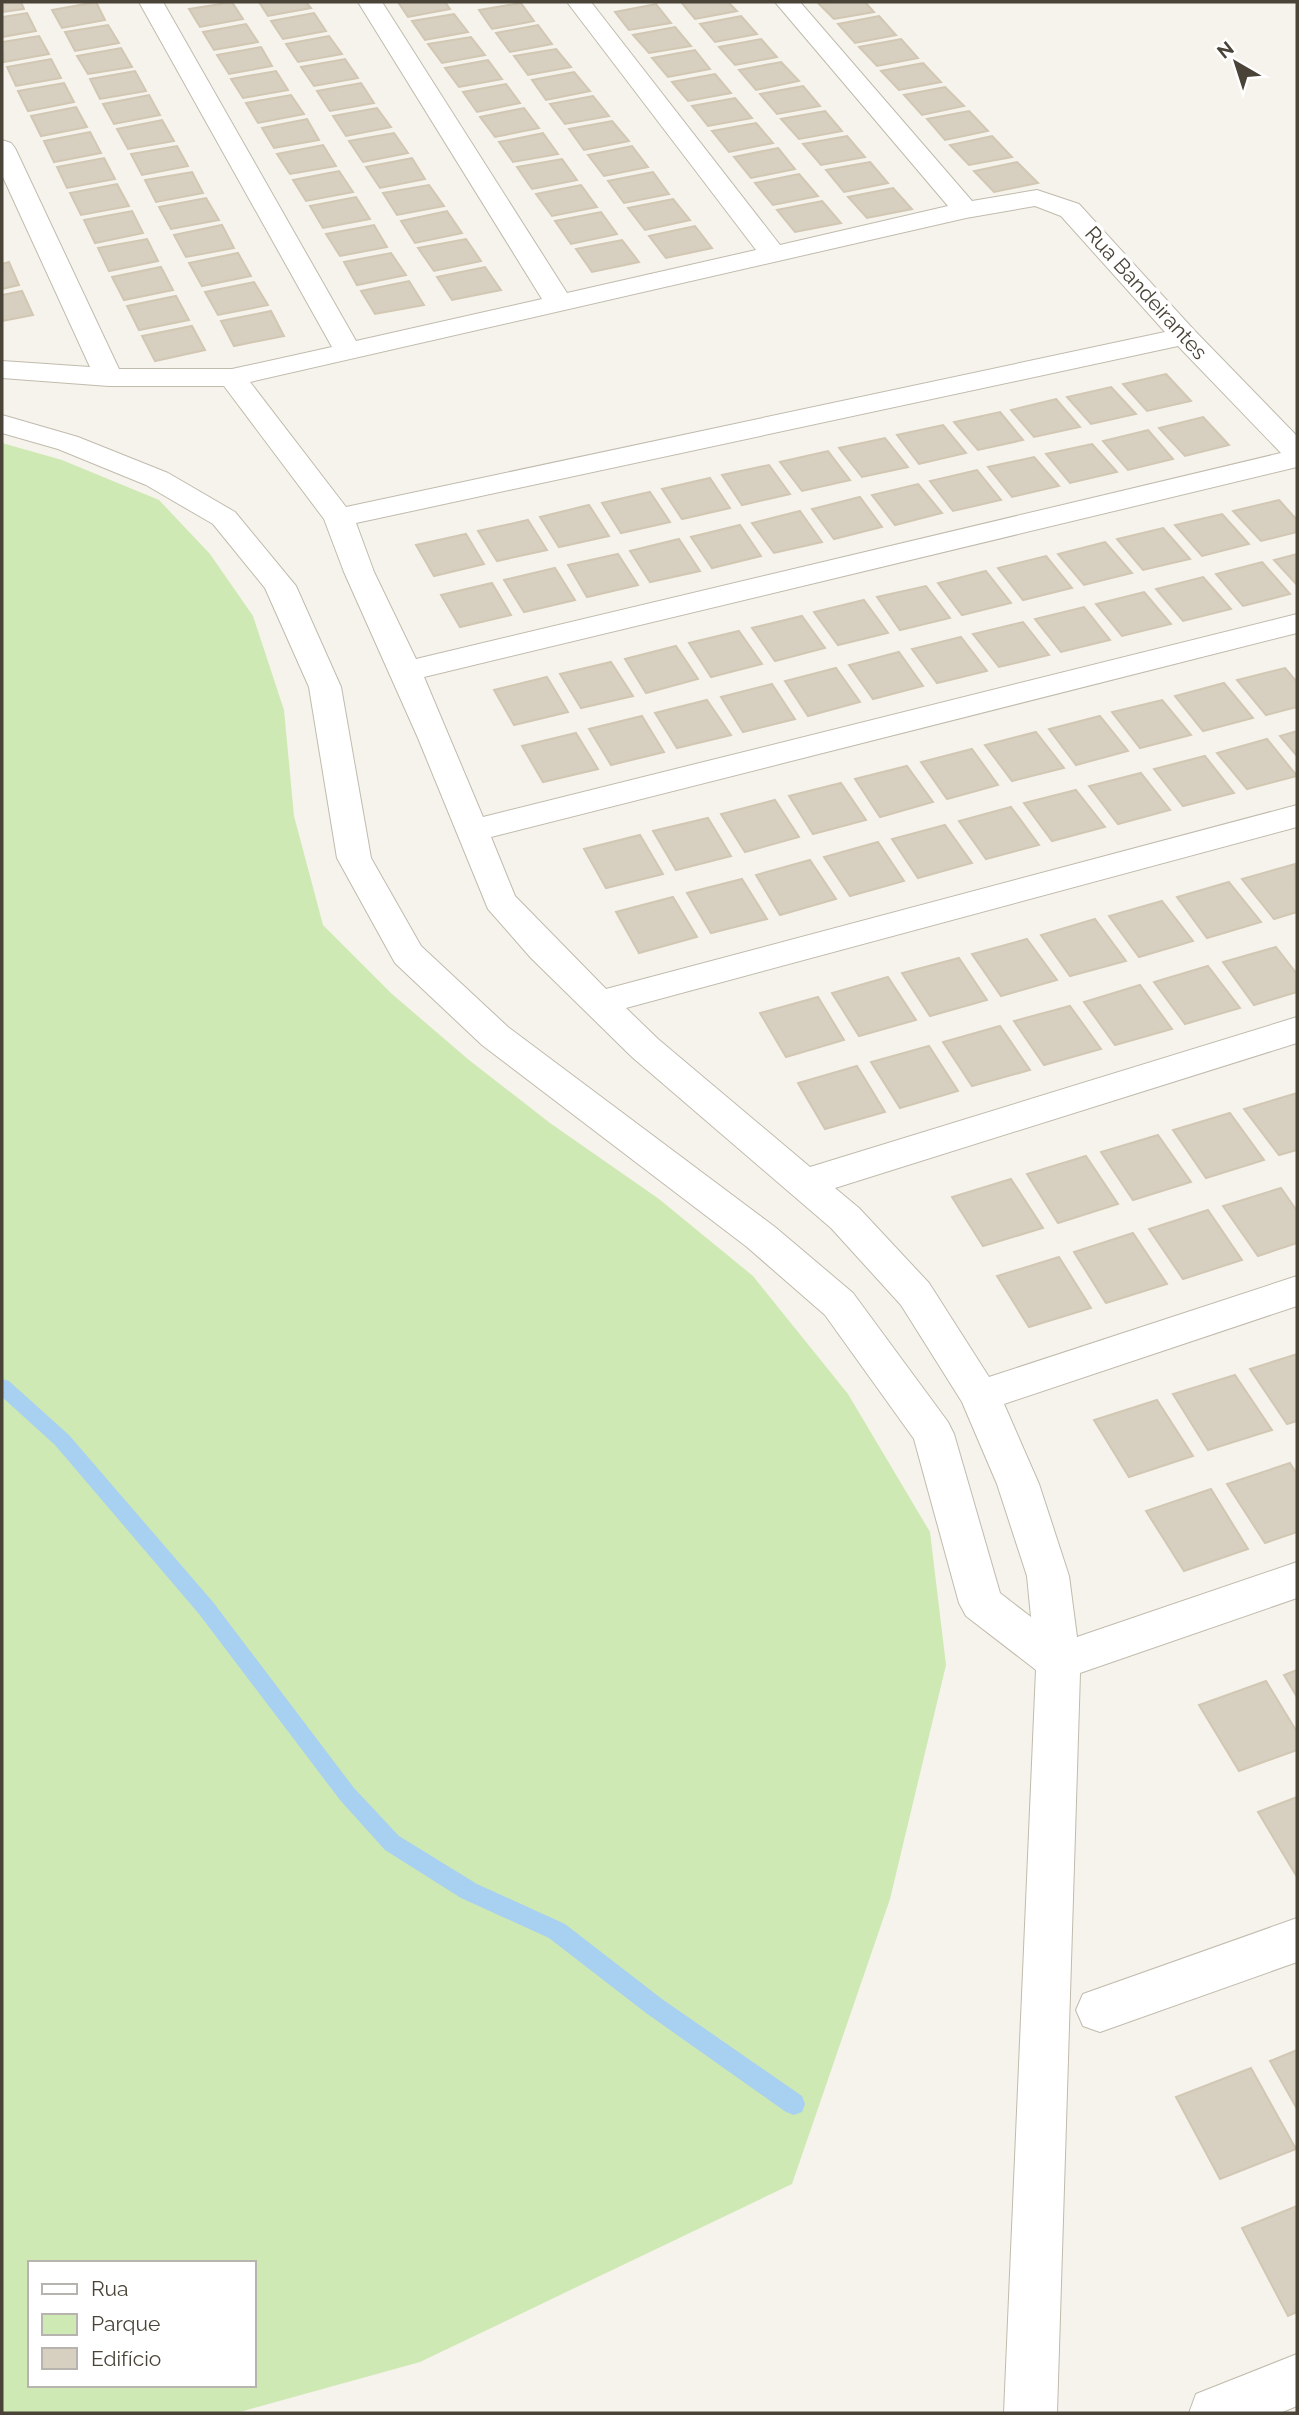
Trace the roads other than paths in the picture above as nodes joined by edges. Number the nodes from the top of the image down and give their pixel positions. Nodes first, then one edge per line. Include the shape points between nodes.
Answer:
1 (151, 2) edge
2 (370, 2) edge
3 (579, 2) edge
4 (787, 2) edge
5 (2, 148) edge
6 (966, 210) junction
7 (772, 254) junction
8 (559, 303) junction
9 (1184, 336) junction
10 (348, 351) junction
11 (2, 370) edge
12 (109, 377) junction
13 (232, 378) junction
14 (2, 424) edge
15 (1297, 453) edge
16 (1297, 458) edge
17 (339, 518) junction
18 (1297, 623) edge
19 (404, 672) junction
20 (1297, 816) edge
21 (473, 831) junction
22 (600, 1003) junction
23 (1297, 1030) edge
24 (804, 1183) junction
25 (1297, 1291) edge
26 (980, 1396) junction
27 (1297, 1580) edge
28 (1058, 1662) junction
29 (1297, 1940) edge
30 (1100, 2010) dead end
31 (1297, 2380) edge
32 (1031, 2413) edge
33 (1215, 2413) edge

1 - 10 street
2 - 8 street
3 - 7 street
4 - 6 street
5 - 12 street
6 - 7 street, Rua Bandeirantes
6 - 9 street, Rua Bandeirantes via 1037,198 1070,210
7 - 8 street, Rua Bandeirantes
8 - 10 street, Rua Bandeirantes
9 - 15 street, Rua Bandeirantes
9 - 17 street
10 - 13 street, Rua Bandeirantes
11 - 12 street, Rua Bandeirantes
12 - 13 street, Rua Bandeirantes
13 - 17 street
14 - 28 street via 68,443 157,478 224,518 280,586 325,687 354,858 408,954 495,1036 761,1237 839,1304 933,1434 981,1603
16 - 19 street
17 - 19 street
18 - 21 street
19 - 21 street
20 - 22 street
21 - 22 street via 500,901
22 - 24 street via 645,1048
23 - 24 street
24 - 26 street via 845,1218 915,1294
25 - 26 street
26 - 28 street via 1018,1484 1048,1576
27 - 28 street
28 - 32 street
29 - 30 street
31 - 33 street

